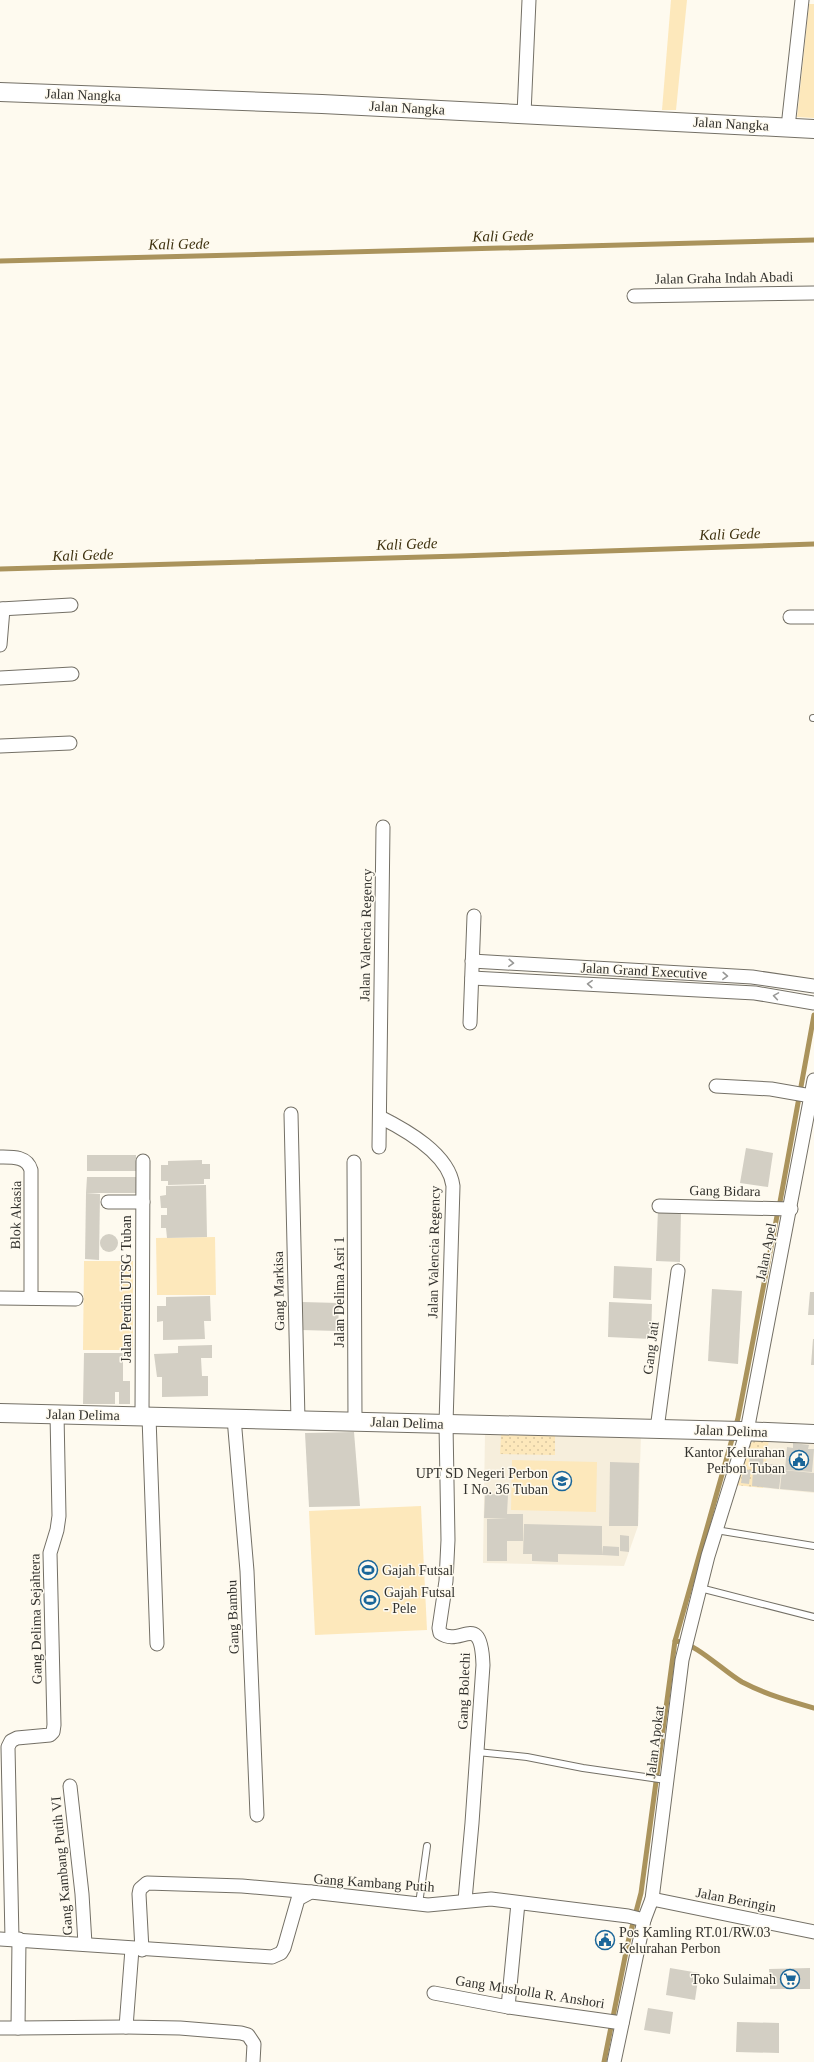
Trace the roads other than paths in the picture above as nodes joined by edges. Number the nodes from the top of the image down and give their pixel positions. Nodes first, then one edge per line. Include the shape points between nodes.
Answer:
1 (529, 0) edge
2 (802, 0) edge
3 (0, 92) edge
4 (524, 114) junction
5 (788, 127) junction
6 (814, 129) edge
7 (814, 293) edge
8 (634, 296) dead end
9 (71, 605) dead end
10 (2, 609) edge
11 (790, 617) dead end
12 (814, 617) edge
13 (0, 645) edge
14 (72, 674) dead end
15 (0, 678) edge
16 (70, 743) dead end
17 (0, 746) edge
18 (383, 827) dead end
19 (474, 916) dead end
20 (472, 961) junction
21 (619, 970) junction
22 (640, 971) junction
23 (472, 978) junction
24 (799, 983) junction
25 (619, 986) junction
26 (814, 986) edge
27 (639, 987) junction
28 (797, 1000) junction
29 (814, 1003) edge
30 (470, 1023) dead end
31 (814, 1080) edge
32 (716, 1086) dead end
33 (808, 1095) junction
34 (290, 1114) dead end
35 (380, 1117) junction
36 (379, 1147) dead end
37 (0, 1157) edge
38 (143, 1161) dead end
39 (354, 1162) dead end
40 (108, 1202) dead end
41 (143, 1202) junction
42 (659, 1206) dead end
43 (790, 1209) junction
44 (678, 1271) dead end
45 (0, 1298) edge
46 (31, 1298) junction
47 (76, 1299) dead end
48 (0, 1413) edge
49 (57, 1414) junction
50 (146, 1416) junction
51 (234, 1418) junction
52 (298, 1420) junction
53 (355, 1421) junction
54 (446, 1424) junction
55 (657, 1429) junction
56 (744, 1431) junction
57 (814, 1434) edge
58 (716, 1530) junction
59 (814, 1546) edge
60 (700, 1588) junction
61 (814, 1616) edge
62 (157, 1644) dead end
63 (477, 1752) junction
64 (664, 1780) junction
65 (70, 1786) dead end
66 (256, 1815) dead end
67 (427, 1846) dead end
68 (313, 1892) junction
69 (652, 1899) junction
70 (465, 1900) junction
71 (518, 1902) junction
72 (419, 1904) junction
73 (637, 1918) junction
74 (814, 1932) edge
75 (10, 1939) edge
76 (85, 1944) junction
77 (137, 1949) junction
78 (434, 1993) dead end
79 (508, 2007) junction
80 (620, 2023) junction
81 (0, 2028) edge
82 (18, 2028) junction
83 (126, 2028) junction
84 (253, 2062) edge
85 (614, 2062) edge

1 - 4 street
2 - 5 street
3 - 4 street, Jalan Nangka
4 - 5 street, Jalan Nangka
5 - 6 street, Jalan Nangka
7 - 8 street, Jalan Graha Indah Abadi
9 - 10 street
10 - 13 street
11 - 12 street
14 - 15 street
16 - 17 street
18 - 35 street, Jalan Valencia Regency
19 - 20 street
20 -> 21 street, Jalan Grand Executive
20 - 23 street
21 - 22 street, Jalan Grand Executive
21 - 25 street
22 -> 24 street, Jalan Grand Executive via 752,977
22 - 27 street
25 -> 23 street, Jalan Grand Executive
23 - 30 street
24 - 26 street, Jalan Grand Executive
24 - 28 street
25 - 27 street, Jalan Grand Executive
28 -> 27 street, Jalan Grand Executive via 755,993
28 - 29 street, Jalan Grand Executive
31 - 33 street, Jalan Apel
32 - 33 street
33 - 43 street, Jalan Apel
34 - 52 street, Gang Markisa
35 - 36 street, Jalan Valencia Regency
35 - 54 street, Jalan Valencia Regency via 402,1128 427,1147 443,1165 452,1182
37 - 46 street, Blok Akasia via 24,1160 31,1170
38 - 41 street, Jalan Perdin UTSG Tuban
39 - 53 street, Jalan Delima Asri 1
40 - 41 street
41 - 50 street, Jalan Perdin UTSG Tuban
42 - 43 street, Gang Bidara
43 - 56 street, Jalan Apel
44 - 55 street, Gang Jati
45 - 46 street
46 - 47 street
48 - 49 street, Jalan Delima
49 - 50 street, Jalan Delima
49 - 75 street, Gang Delima Sejahtera via 59,1516 50,1553 53,1729 52,1734 47,1737 17,1738 11,1741 8,1752
50 - 51 street, Jalan Delima
50 - 62 street, Jalan Perdin UTSG Tuban
51 - 52 street, Jalan Delima
51 - 66 street, Gang Bambu via 247,1571
52 - 53 street, Jalan Delima
53 - 54 street, Jalan Delima
54 - 55 street, Jalan Delima
54 - 63 street, Gang Bolechi via 448,1540 439,1628 440,1633 445,1636 472,1634 478,1637 481,1643
55 - 56 street, Jalan Delima
56 - 57 street, Jalan Delima
56 - 58 street, Jalan Apokat
58 - 59 lane
58 - 60 street, Jalan Apokat
60 - 61 lane
60 - 64 street, Jalan Apokat via 682,1660
63 - 64 lane via 527,1757
63 - 70 street, Gang Bolechi
64 - 69 street, Jalan Apokat
65 - 76 street, Gang Kambang Putih VI
67 - 72 lane
68 - 72 street, Gang Kambang Putih
68 - 77 street, Gang Kambang Putih via 306,1893 298,1899 286,1944 275,1956
68 - 77 street via 242,1886 147,1883 140,1889 139,1894
69 - 73 street, Jalan Apokat
69 - 74 street, Jalan Beringin
70 - 71 street, Gang Kambang Putih
70 - 72 street, Gang Kambang Putih via 444,1904
71 - 73 street, Gang Kambang Putih
71 - 79 street
73 - 80 street, Jalan Apokat
75 - 76 street, Gang Kambang Putih
75 - 82 street
76 - 77 street, Gang Kambang Putih
77 - 83 street
78 - 79 street, Gang Musholla R. Anshori
79 - 80 street, Gang Musholla R. Anshori
80 - 85 street, Jalan Apokat
81 - 82 street
82 - 83 street
83 - 84 street via 180,2028 241,2033 248,2035 254,2044

